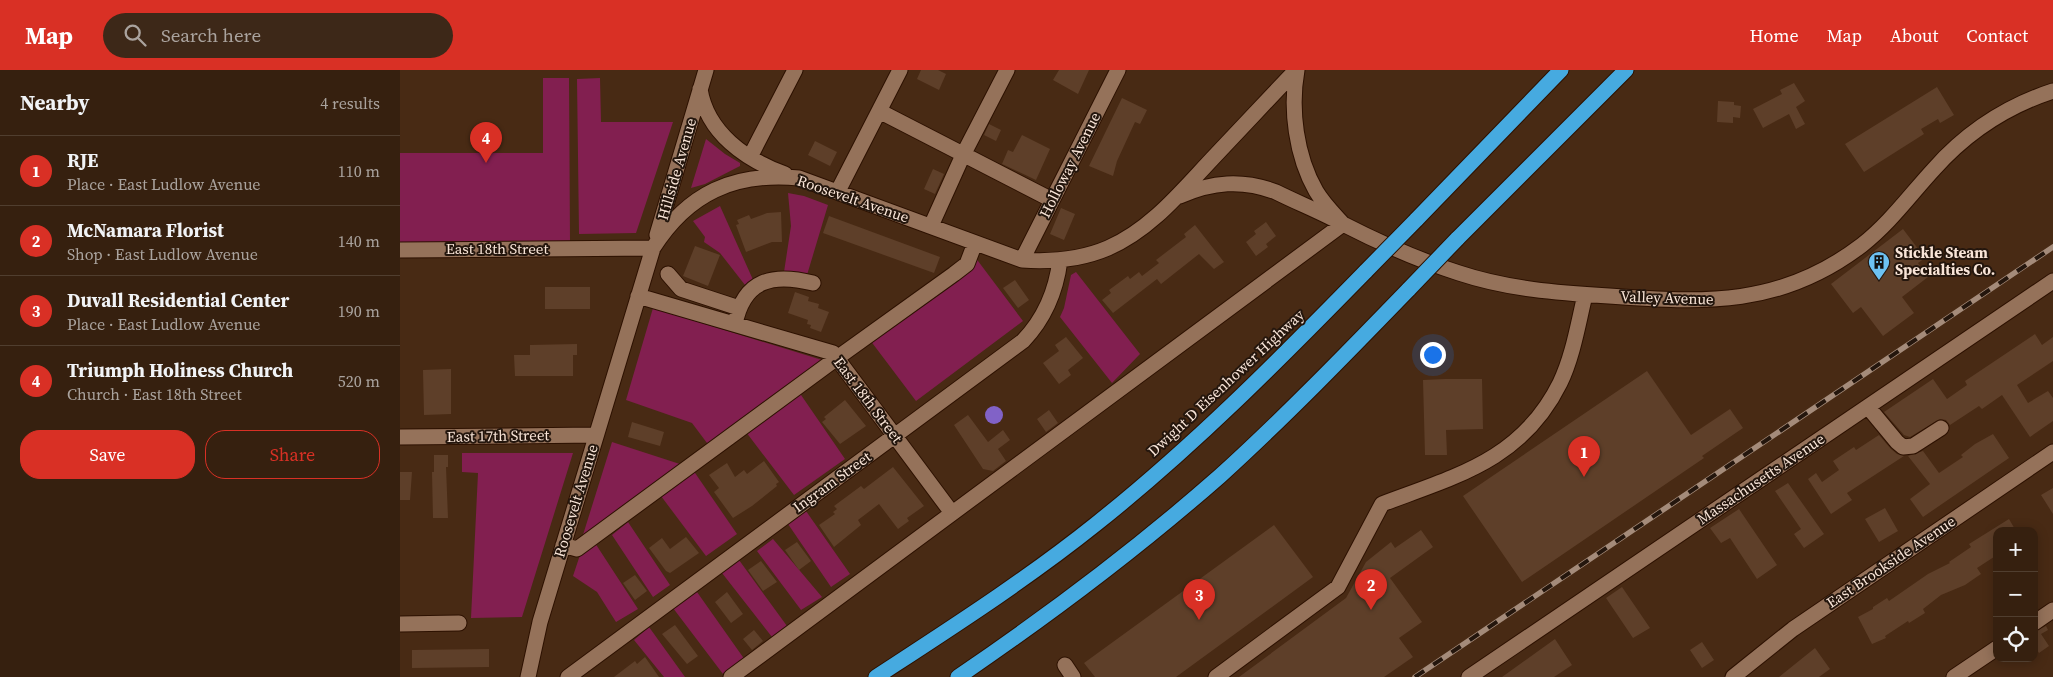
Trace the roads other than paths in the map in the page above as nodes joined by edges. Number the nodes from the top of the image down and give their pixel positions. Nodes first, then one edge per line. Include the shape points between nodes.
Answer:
1 (706, 70) edge
2 (795, 70) edge
3 (900, 70) edge
4 (1007, 70) edge
5 (1118, 70) edge
6 (1296, 70) edge
7 (1561, 70) edge
8 (1626, 70) edge
9 (700, 89) junction
10 (2053, 91) edge
11 (879, 111) junction
12 (963, 155) junction
13 (750, 157) junction
14 (799, 178) junction
15 (838, 192) junction
16 (1174, 199) junction
17 (1052, 200) junction
18 (1343, 224) junction
19 (931, 226) junction
20 (975, 243) junction
21 (653, 248) junction
22 (400, 250) edge
23 (1022, 260) junction
24 (1060, 260) junction
25 (668, 274) dead end
26 (2053, 281) edge
27 (813, 284) dead end
28 (1585, 295) junction
29 (638, 296) junction
30 (739, 308) junction
31 (735, 324) junction
32 (836, 358) junction
33 (1868, 407) junction
34 (1941, 428) dead end
35 (596, 435) junction
36 (400, 436) edge
37 (894, 436) junction
38 (2053, 452) edge
39 (952, 513) junction
40 (563, 545) junction
41 (2053, 610) edge
42 (2038, 620) edge
43 (459, 623) dead end
44 (400, 624) edge
45 (1993, 651) edge
46 (528, 677) edge
47 (568, 677) edge
48 (731, 677) edge
49 (876, 677) edge
50 (958, 677) edge
51 (1216, 677) edge
52 (1469, 677) edge
53 (1733, 677) edge
54 (1954, 677) edge

1 - 9 street, Hillside Avenue
2 - 13 street
3 - 11 street
4 - 12 street
5 - 17 street, Holloway Avenue
6 - 16 street, Roosevelt Avenue
6 - 18 street, Valley Avenue via 1297,137 1304,165 1316,190
7 - 49 highway, Dwight D Eisenhower Highway, bridge via 1262,377 1209,427 1097,523 996,599
8 - 50 highway, bridge via 1292,408 1199,493 1085,586
9 - 13 street, Hillside Avenue via 706,112 714,126 726,140
9 - 21 street, Hillside Avenue
10 - 28 street, Valley Avenue via 1986,123 1936,166 1875,234 1850,254 1808,278 1777,289 1716,300 1676,301
11 - 12 street
11 - 15 street
12 - 17 street
12 - 19 street
13 - 14 street, Hillside Avenue via 776,171
14 - 15 street, Roosevelt Avenue
14 - 21 street, Roosevelt Avenue via 743,179 712,191 680,214
15 - 19 street, Roosevelt Avenue
16 - 18 street, Valley Avenue via 1213,185 1242,183 1276,192
16 - 24 street, Roosevelt Avenue via 1152,220 1123,240 1079,258
17 - 23 street, Holloway Avenue
18 - 28 street, Valley Avenue via 1410,256 1459,273 1504,285
18 - 39 street
19 - 20 street, Roosevelt Avenue
20 - 23 street, Roosevelt Avenue
20 - 32 street via 967,264
21 - 22 street, East 18th Street
21 - 29 street, Roosevelt Avenue
23 - 24 street, Roosevelt Avenue
24 - 37 street, Ingram Street via 1050,302 1031,333
25 - 30 street via 681,289
26 - 33 street, Massachusetts Avenue
27 - 30 street via 793,279 762,283 750,291
28 - 51 street via 1560,382 1525,433 1499,455 1475,468 1382,504 1338,587
29 - 31 street, East 18th Street
29 - 35 street, Roosevelt Avenue
30 - 31 street
31 - 32 street, East 18th Street via 833,353
32 - 37 street, East 18th Street
32 - 40 street via 577,549
33 - 34 street via 1903,447 1913,446
33 - 52 street, Massachusetts Avenue
35 - 36 street, East 17th Street
35 - 40 street, Roosevelt Avenue
37 - 39 street, East 18th Street
37 - 47 street, Ingram Street
38 - 53 street, East Brookside Avenue via 1793,629
39 - 48 street
40 - 46 street, Roosevelt Avenue
41 - 42 street
43 - 44 street
45 - 54 street

